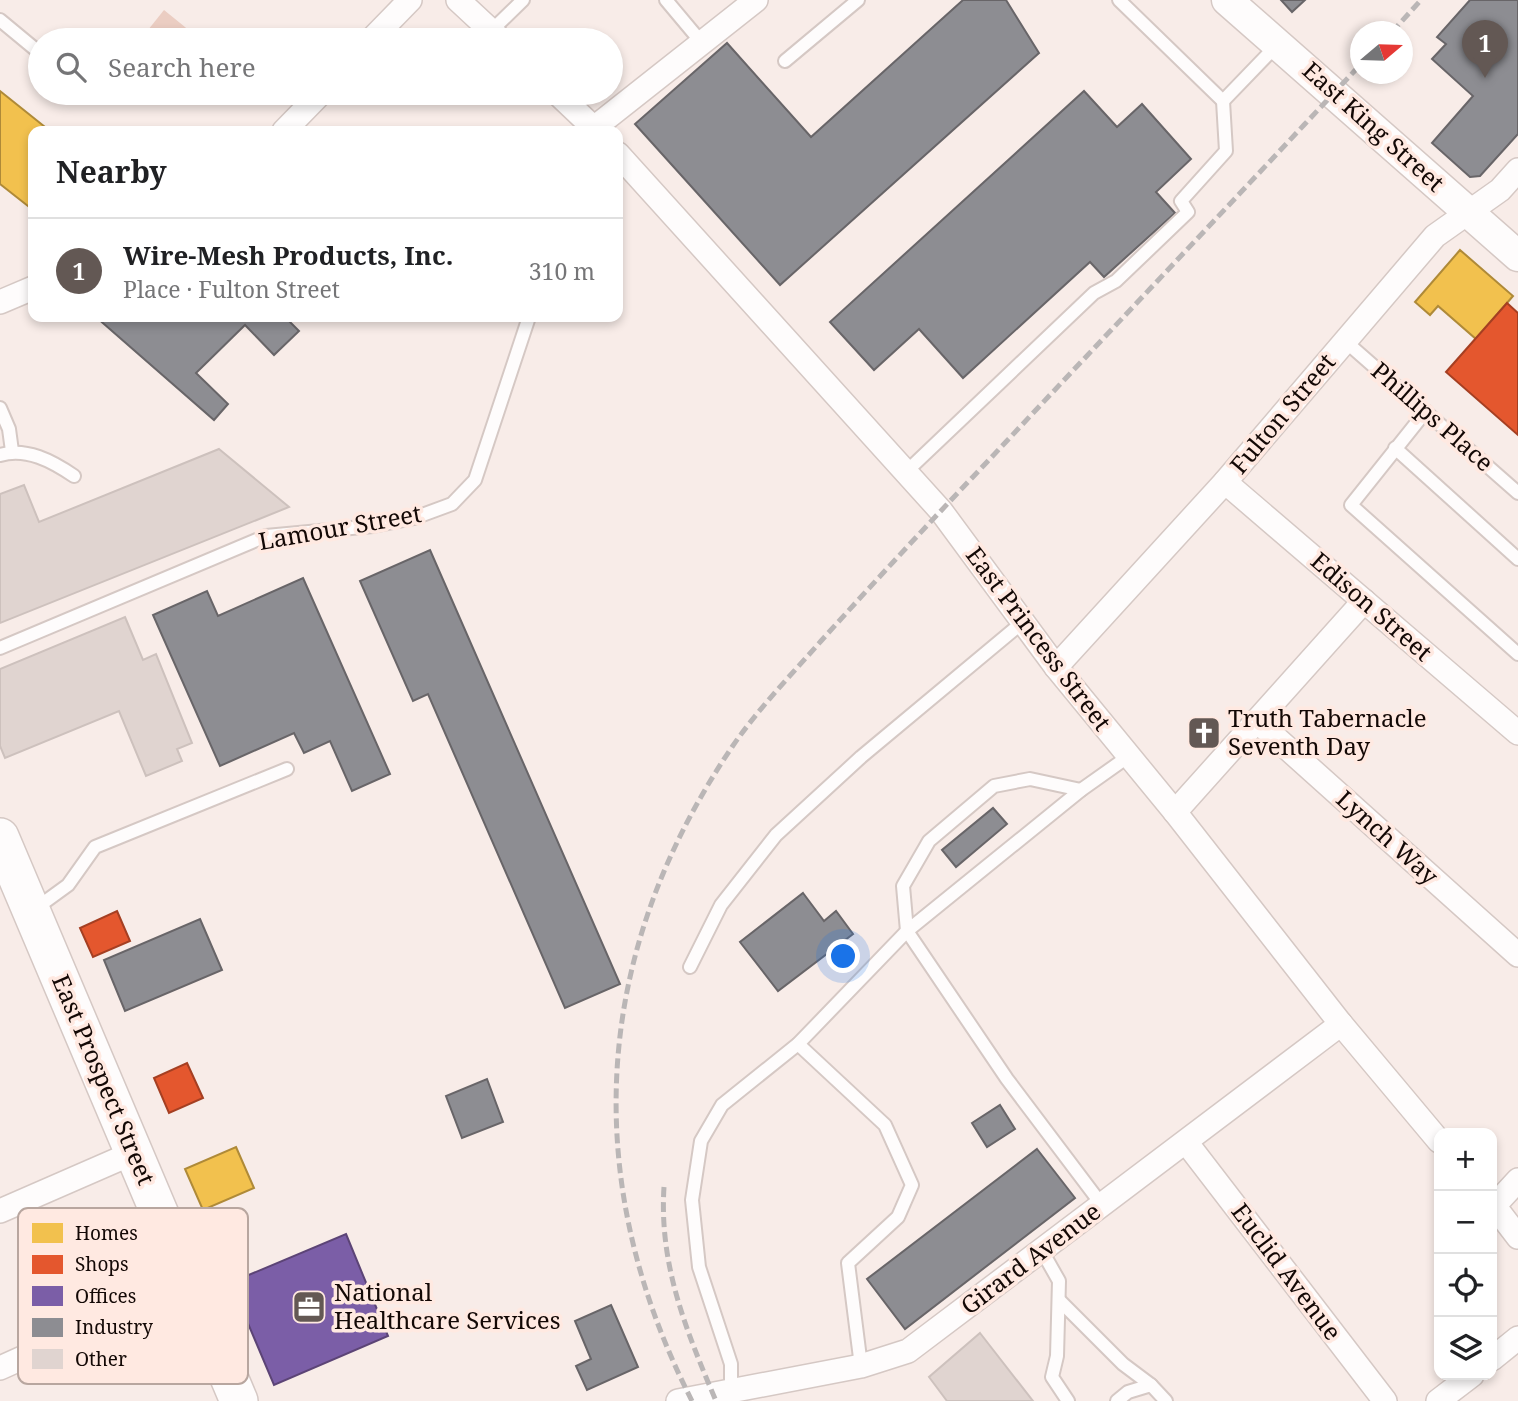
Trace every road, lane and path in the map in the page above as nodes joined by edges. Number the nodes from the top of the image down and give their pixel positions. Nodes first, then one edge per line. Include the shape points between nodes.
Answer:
1 (410, 0) edge
2 (458, 0) edge
3 (523, 0) edge
4 (666, 0) edge
5 (756, 0) edge
6 (858, 0) edge
7 (1119, 0) edge
8 (1227, 0) edge
9 (0, 20) edge
10 (383, 28) edge
11 (488, 28) edge
12 (501, 28) edge
13 (28, 43) edge
14 (702, 43) junction
15 (1278, 44) junction
16 (785, 61) dead end
17 (1223, 101) junction
18 (309, 105) edge
19 (570, 105) edge
20 (289, 126) edge
21 (593, 126) edge
22 (600, 126) edge
23 (623, 160) edge
24 (1518, 170) edge
25 (1468, 212) junction
26 (1518, 256) edge
27 (28, 290) edge
28 (0, 302) edge
29 (527, 322) edge
30 (1345, 341) junction
31 (0, 408) edge
32 (1426, 411) junction
33 (1395, 448) junction
34 (6, 453) edge
35 (906, 472) junction
36 (74, 476) dead end
37 (1225, 482) junction
38 (1518, 493) edge
39 (1518, 559) edge
40 (1364, 601) junction
41 (1023, 622) junction
42 (0, 648) edge
43 (1518, 654) edge
44 (1056, 667) junction
45 (1257, 721) junction
46 (1518, 733) edge
47 (1129, 756) junction
48 (287, 769) dead end
49 (1081, 790) junction
50 (1175, 812) junction
51 (0, 837) edge
52 (32, 911) junction
53 (907, 931) junction
54 (1518, 955) edge
55 (690, 967) dead end
56 (1341, 1024) junction
57 (797, 1044) junction
58 (1434, 1135) edge
59 (1186, 1142) junction
60 (133, 1153) junction
61 (1518, 1180) edge
62 (1497, 1201) edge
63 (1102, 1205) junction
64 (157, 1208) edge
65 (1497, 1210) edge
66 (0, 1211) edge
67 (1518, 1237) edge
68 (1041, 1251) junction
69 (1060, 1301) junction
70 (1518, 1338) edge
71 (1497, 1355) edge
72 (18, 1360) edge
73 (861, 1366) junction
74 (0, 1368) edge
75 (1465, 1380) edge
76 (232, 1384) edge
77 (1151, 1385) junction
78 (731, 1391) junction
79 (239, 1401) edge
80 (678, 1401) edge
81 (1068, 1401) edge
82 (1117, 1401) edge
83 (1166, 1401) edge
84 (1385, 1401) edge
85 (1438, 1401) edge

1 - 10 street
2 - 11 street
3 - 12 lane
4 - 14 lane
5 - 14 street
6 - 16 lane
7 - 17 lane
8 - 15 street, East King Street
9 - 13 lane
14 - 22 street
15 - 17 lane
15 - 25 street, East King Street
17 - 35 lane via 1226,151 1181,201 1188,212 1116,281 1094,293
18 - 20 street
19 - 21 street
23 - 35 street, East Princess Street
24 - 25 street, Fulton Street via 1500,190
25 - 26 street, East King Street
25 - 30 street, Fulton Street via 1435,236
27 - 28 street
29 - 42 lane, Lamour Street via 475,480 452,504 373,526 266,536
30 - 32 lane, Phillips Place
30 - 37 street, Fulton Street
31 - 34 lane via 9,429
32 - 33 lane
32 - 38 lane, Phillips Place
33 - 39 lane
33 - 43 lane via 1351,505
34 - 36 lane via 52,462
35 - 41 street, East Princess Street via 941,511
37 - 40 street, Edison Street
37 - 44 street, Fulton Street
40 - 45 street
40 - 46 street, Edison Street
41 - 44 street, East Princess Street
41 - 55 lane via 860,757 776,835 721,905
44 - 47 street, East Princess Street
45 - 50 street
45 - 54 street, Lynch Way
47 - 49 lane
47 - 50 street, East Princess Street
48 - 52 lane via 95,847 68,885
49 - 53 lane
49 - 53 lane via 1030,779 994,786 929,841 903,886
50 - 56 street, East Princess Street
51 - 52 main road, East Prospect Street
52 - 60 main road, East Prospect Street
53 - 57 lane
53 - 63 lane via 1007,1079
56 - 58 street, East Princess Street
56 - 59 street, Girard Avenue
57 - 73 lane via 885,1125 912,1185 898,1217 848,1263
57 - 78 lane via 722,1105 701,1141 692,1200 699,1267 731,1364
59 - 63 street, Girard Avenue
59 - 84 street, Euclid Avenue
60 - 64 main road, East Prospect Street
60 - 66 street
61 - 62 street
63 - 68 street, Girard Avenue
65 - 67 street
68 - 69 lane via 1059,1281
68 - 73 street, Girard Avenue via 908,1351
69 - 77 lane via 1123,1364
69 - 81 lane via 1052,1377
70 - 71 street
72 - 74 street
73 - 78 street, Girard Avenue
75 - 85 street
76 - 79 main road, East Prospect Street
77 - 82 lane
77 - 83 lane
78 - 80 street, Girard Avenue

